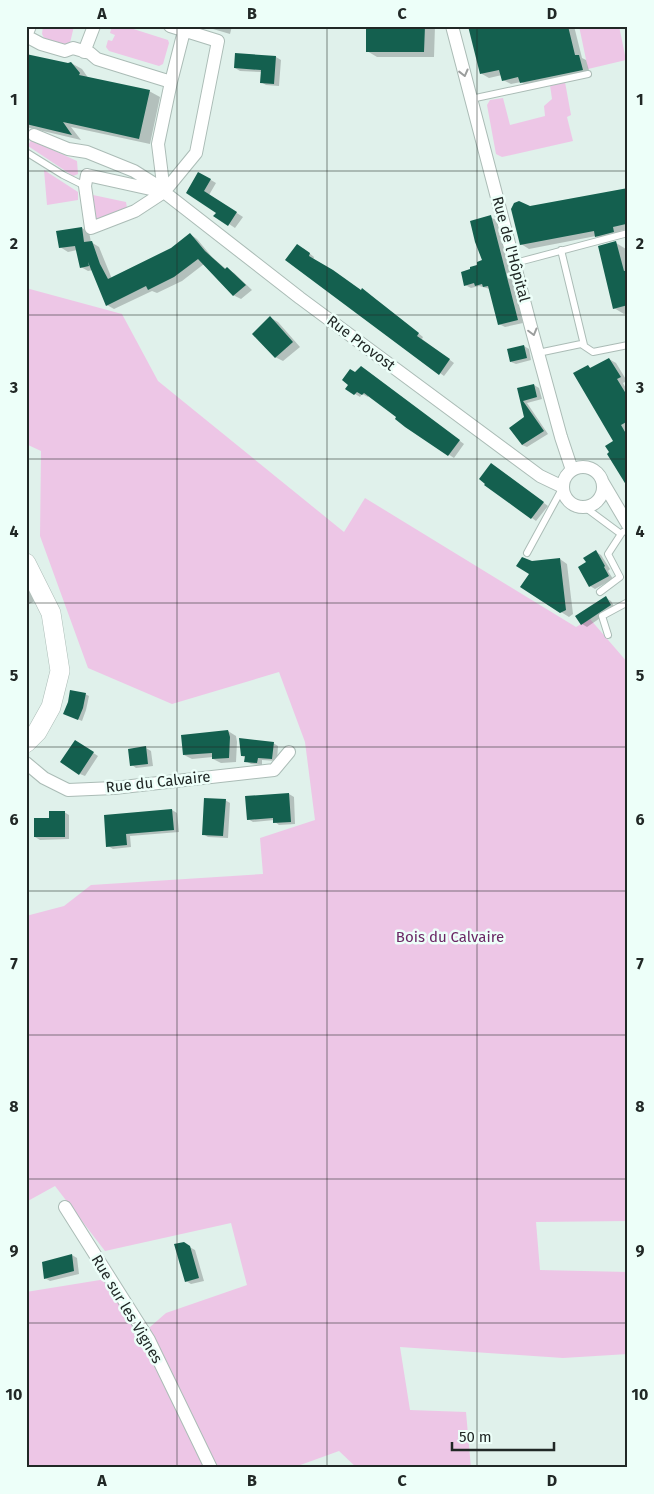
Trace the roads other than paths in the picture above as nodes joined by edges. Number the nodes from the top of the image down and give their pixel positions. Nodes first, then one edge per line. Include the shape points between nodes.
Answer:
1 (30, 26) edge
2 (94, 26) edge
3 (170, 26) edge
4 (452, 26) edge
5 (184, 31) junction
6 (84, 52) junction
7 (588, 74) dead end
8 (171, 82) junction
9 (471, 99) junction
10 (34, 135) dead end
11 (26, 152) edge
12 (85, 186) junction
13 (164, 192) junction
14 (628, 233) edge
15 (561, 250) junction
16 (515, 263) junction
17 (584, 345) junction
18 (628, 345) edge
19 (538, 354) junction
20 (572, 470) junction
21 (602, 480) junction
22 (563, 487) junction
23 (589, 506) junction
24 (625, 526) edge
25 (527, 552) dead end
26 (26, 563) edge
27 (600, 592) dead end
28 (628, 602) edge
29 (608, 635) dead end
30 (26, 743) edge
31 (289, 752) dead end
32 (26, 763) edge
33 (65, 1207) dead end
34 (211, 1468) edge

1 - 6 street via 26,36 41,44
2 - 6 street
3 - 5 street
4 -> 9 street, Rue de l'Hôpital
5 - 8 street
5 - 13 street via 218,41 196,153
6 - 8 street
7 - 9 lane
8 - 13 street via 158,144
9 - 16 street, Rue de l'Hôpital
10 - 13 street, Rue Provost via 134,171
11 - 12 lane
12 - 13 street via 87,175
12 - 13 street via 91,228 135,211
13 - 22 street, Rue Provost via 300,298 540,476
14 - 15 lane
15 - 16 lane
15 - 17 lane
16 -> 19 street, Rue de l'Hôpital
17 - 18 lane via 593,352
17 - 19 lane
19 - 20 street, Rue de l'Hôpital
20 - 21 street via 586,467
20 - 22 street
21 - 23 street via 602,495
21 - 24 street
22 - 23 street via 567,500 572,504
22 - 25 lane
23 - 24 street via 609,508
24 - 27 lane via 608,554 620,577
26 - 30 main road via 51,613 60,671 52,707
28 - 29 lane via 602,616
31 - 32 street, Rue du Calvaire via 274,770 68,790 44,778
33 - 34 street, Rue sur les Vignes via 149,1340

